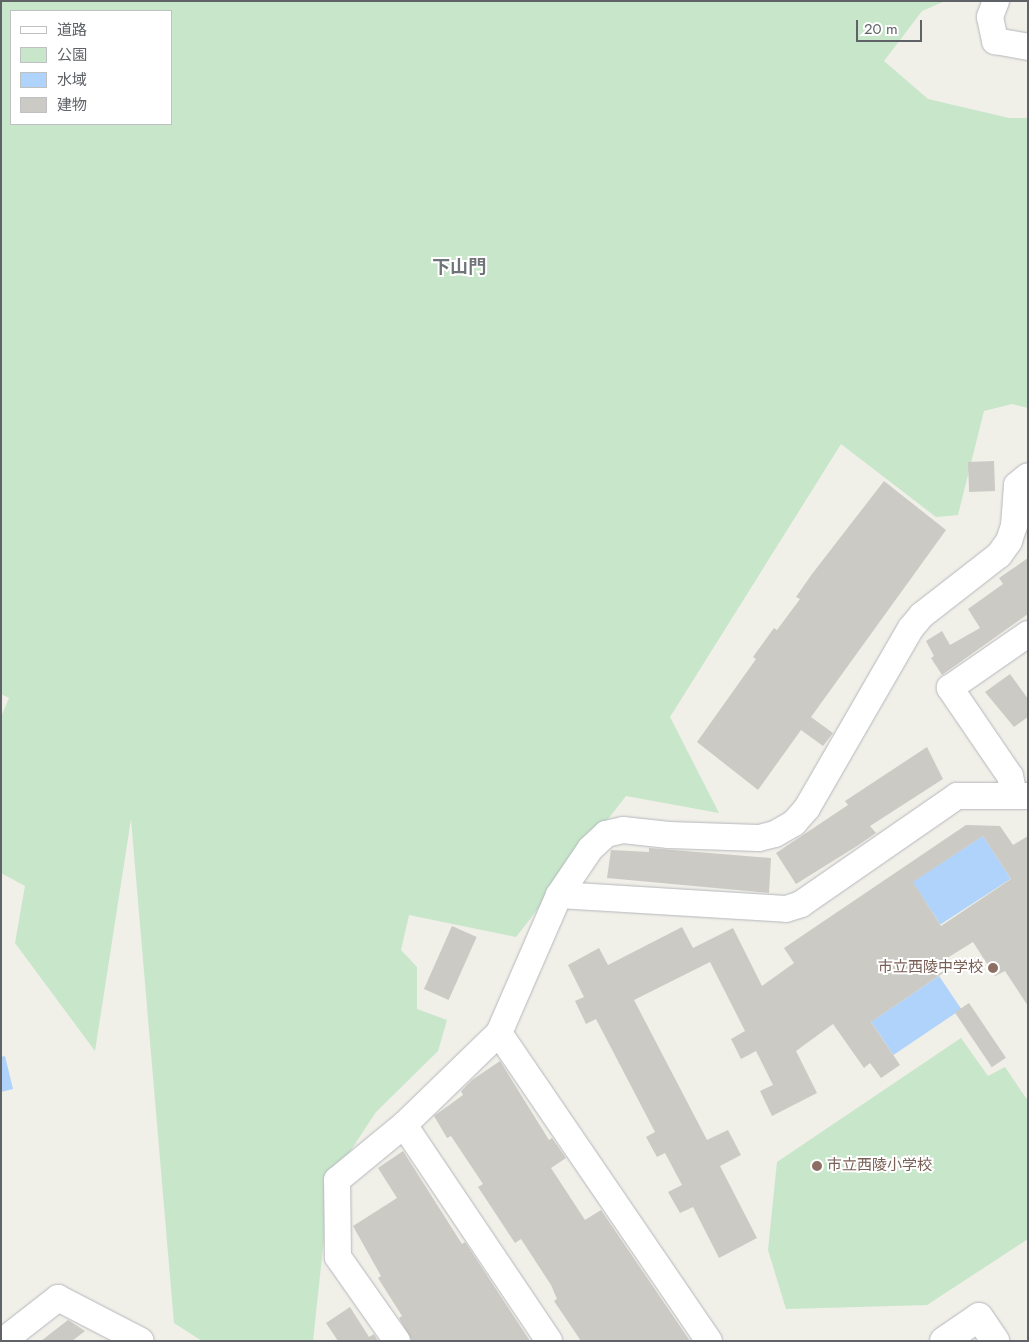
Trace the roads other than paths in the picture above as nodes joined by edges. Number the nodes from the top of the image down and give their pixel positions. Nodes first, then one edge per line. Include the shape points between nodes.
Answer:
1 (996, 1) edge
2 (1028, 47) edge
3 (1028, 476) edge
4 (1028, 634) edge
5 (1021, 796) edge
6 (559, 895) junction
7 (499, 1033) junction
8 (404, 1126) junction
9 (3, 1341) edge
10 (140, 1341) edge
11 (398, 1341) edge
12 (549, 1341) edge
13 (709, 1341) edge
14 (944, 1341) edge
15 (995, 1341) edge

1 - 2 street via 990,17 996,41
3 - 6 street via 1017,485 1014,526 1009,541 999,555 922,615 911,628 807,808 794,823 775,834 759,838 623,830 606,834 590,849
4 - 5 street via 950,688
5 - 6 street via 957,796 801,904 786,909
6 - 7 street
7 - 8 street
7 - 13 street
8 - 11 street via 337,1180 338,1257
8 - 12 street
9 - 10 street via 58,1298
14 - 15 street via 979,1317

